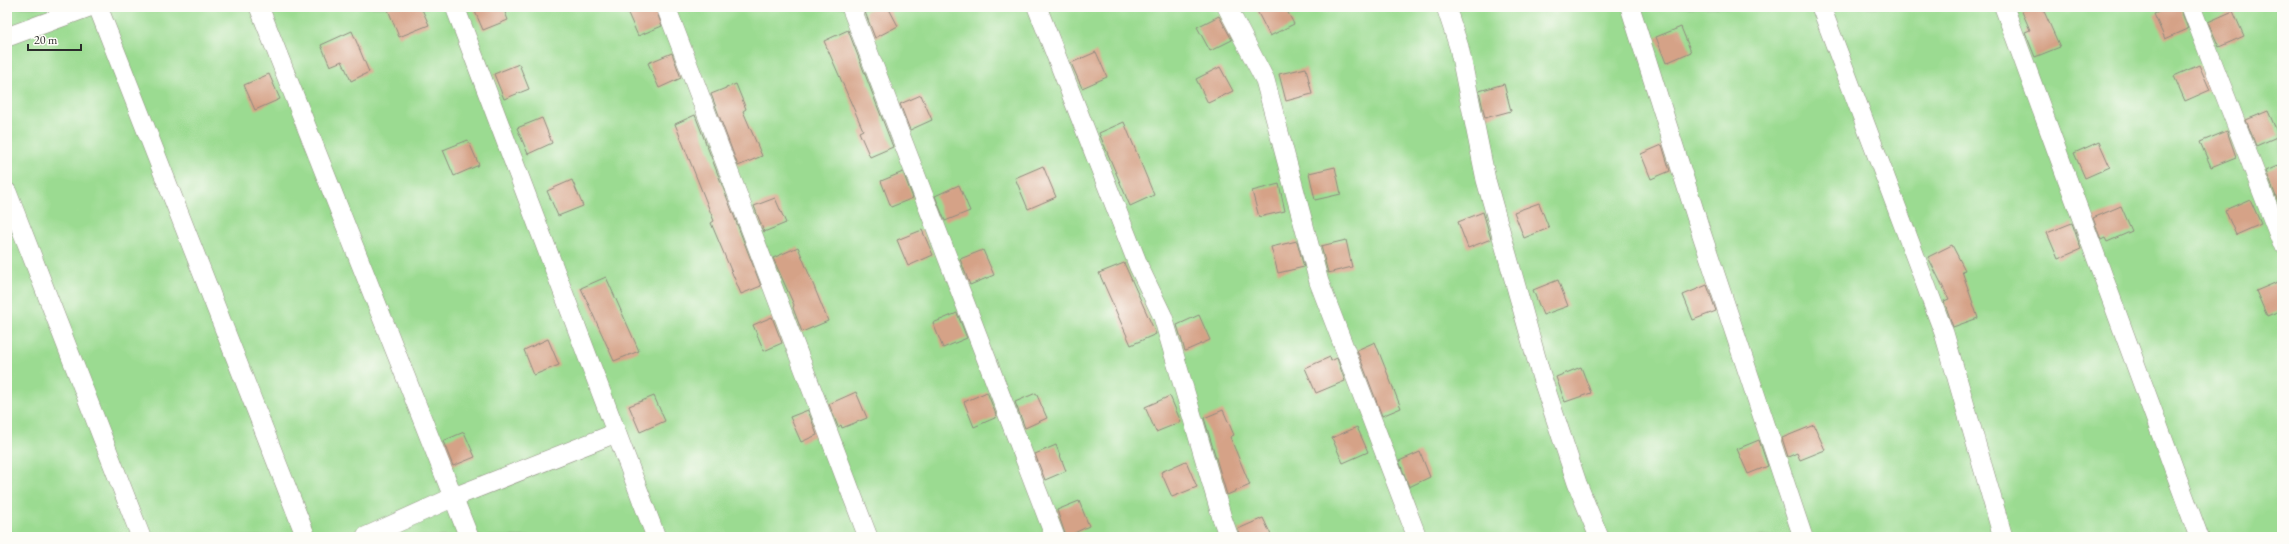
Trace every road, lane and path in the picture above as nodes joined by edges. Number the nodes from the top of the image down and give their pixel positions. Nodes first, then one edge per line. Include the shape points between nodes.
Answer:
1 (89, 7) edge
2 (98, 7) edge
3 (259, 7) edge
4 (455, 7) edge
5 (666, 7) edge
6 (851, 7) edge
7 (1037, 7) edge
8 (1227, 7) edge
9 (1446, 7) edge
10 (1630, 7) edge
11 (1821, 7) edge
12 (2004, 7) edge
13 (2191, 7) edge
14 (7, 37) edge
15 (7, 192) edge
16 (2282, 243) edge
17 (616, 433) junction
18 (454, 497) junction
19 (141, 537) edge
20 (306, 537) edge
21 (365, 537) edge
22 (469, 537) edge
23 (656, 537) edge
24 (868, 537) edge
25 (1055, 537) edge
26 (1230, 537) edge
27 (1417, 537) edge
28 (1599, 537) edge
29 (1803, 537) edge
30 (2002, 537) edge
31 (2199, 537) edge

1 - 14 street
2 - 20 street
3 - 18 street
4 - 17 street
5 - 24 street
6 - 25 street
7 - 26 street via 1139,267 1163,317 1222,518
8 - 27 street via 1265,80 1319,282
9 - 28 street via 1459,47 1486,180 1541,375 1577,483
10 - 29 street via 1700,229
11 - 30 street via 1944,333
12 - 31 street
13 - 16 street
15 - 19 street
17 - 18 street
17 - 23 street
18 - 21 street
18 - 22 street

